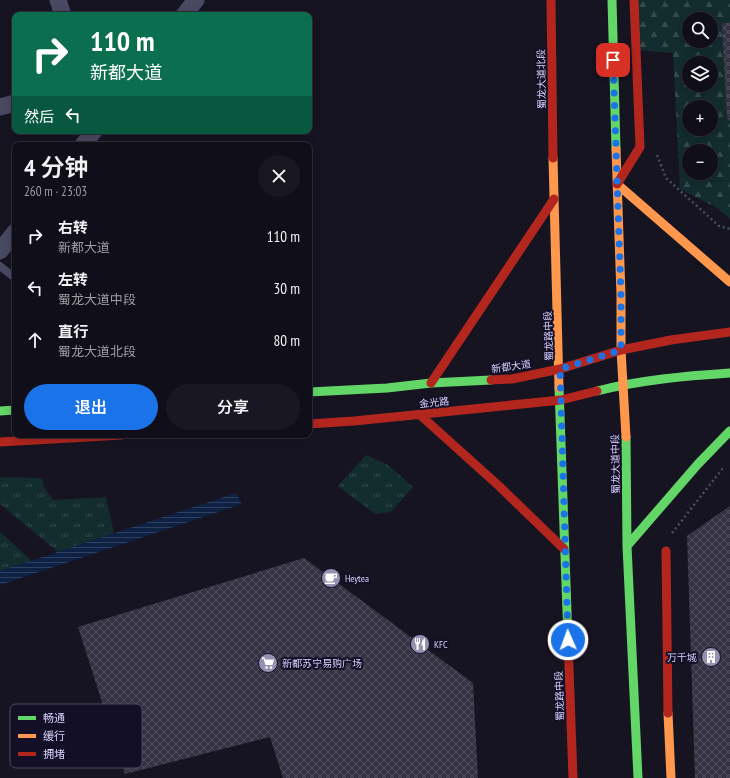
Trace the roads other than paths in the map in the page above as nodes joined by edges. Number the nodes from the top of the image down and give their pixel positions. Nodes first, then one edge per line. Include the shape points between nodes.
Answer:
1 (58, 0) edge
2 (196, 0) edge
3 (551, 0) edge
4 (612, 0) edge
5 (634, 0) edge
6 (62, 12) edge
7 (186, 12) edge
8 (12, 104) edge
9 (0, 107) edge
10 (92, 134) edge
11 (85, 142) edge
12 (553, 158) joint
13 (617, 184) junction
14 (554, 199) junction
15 (12, 236) edge
16 (0, 251) edge
17 (0, 266) edge
18 (12, 276) edge
19 (730, 282) edge
20 (730, 323) edge
21 (730, 332) edge
22 (703, 336) junction
23 (621, 350) junction
24 (560, 369) junction
25 (730, 373) edge
26 (431, 383) junction
27 (623, 384) junction
28 (312, 392) edge
29 (561, 400) junction
30 (0, 410) edge
31 (12, 410) edge
32 (419, 414) junction
33 (312, 424) edge
34 (730, 431) edge
35 (70, 438) edge
36 (0, 442) edge
37 (626, 546) junction
38 (564, 549) junction
39 (666, 551) dead end
40 (573, 778) edge
41 (638, 778) edge
42 (671, 778) edge

1 - 6 street
2 - 7 street
3 - 12 main road, 蜀龙大道北段
4 - 13 main road, 蜀龙大道中段
5 - 13 main road via 640,147
8 - 9 street
10 - 11 street
12 - 14 main road, 蜀龙路中段
13 - 19 main road
13 - 23 main road, 蜀龙大道中段
14 - 24 main road, 蜀龙路中段
14 - 26 main road
15 - 16 street
17 - 18 lane
20 - 22 main road
21 - 22 main road, 新都大道
22 - 23 main road, 新都大道
23 - 24 main road, 新都大道
23 - 27 main road, 蜀龙大道中段
24 - 26 main road, 新都大道 via 512,379
24 - 29 main road, 蜀龙路中段
25 - 27 main road
26 - 28 main road, 新都大道
27 - 29 main road, 金光路
27 - 37 main road, 蜀龙大道中段 via 627,451
29 - 32 main road, 金光路
29 - 38 main road, 蜀龙路中段
30 - 31 main road
32 - 33 main road, 金光路
32 - 38 main road
34 - 37 main road
35 - 36 main road
37 - 41 main road, 蜀龙大道中段
38 - 40 main road, 蜀龙路中段
39 - 42 main road via 667,688

